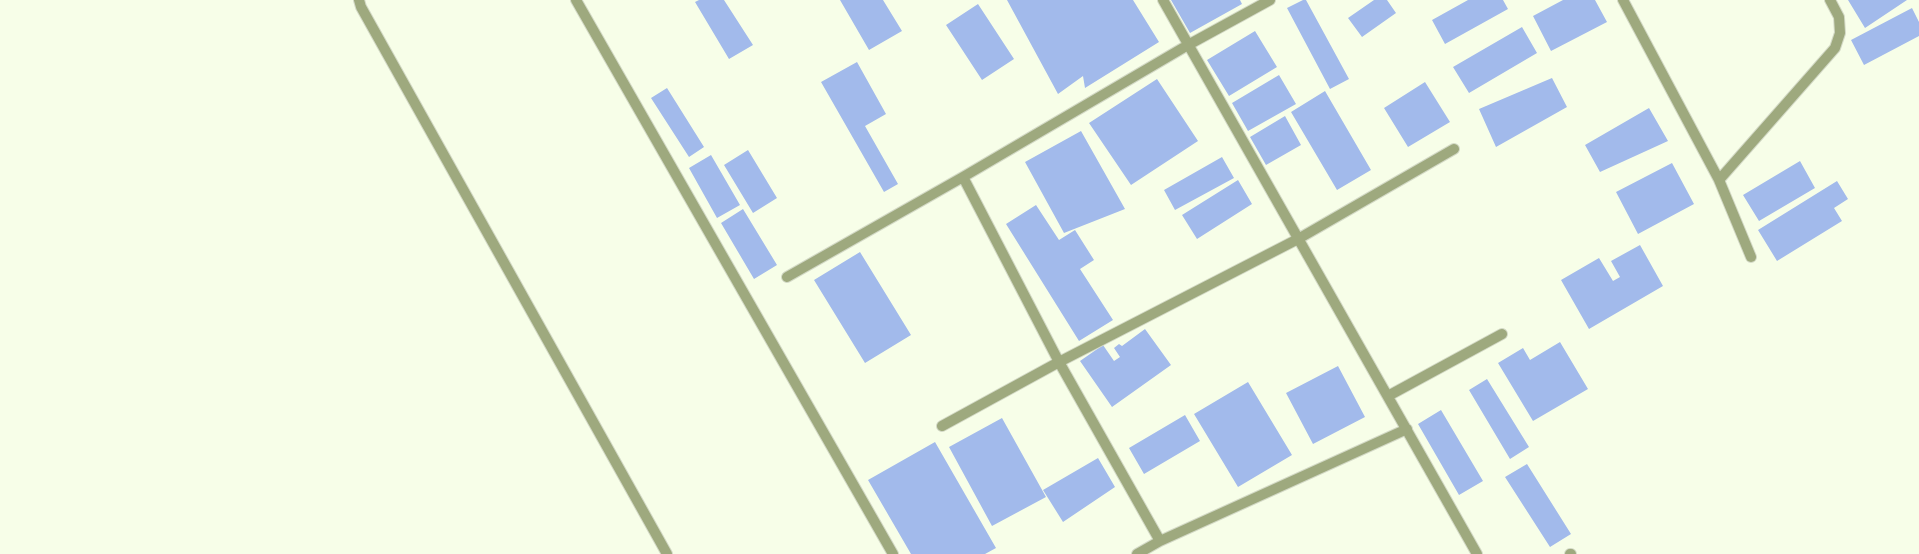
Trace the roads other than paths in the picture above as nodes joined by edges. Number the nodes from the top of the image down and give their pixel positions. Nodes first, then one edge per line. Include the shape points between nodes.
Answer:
1 (359, 0) edge
2 (576, 0) edge
3 (1163, 0) edge
4 (1270, 0) edge
5 (1622, 0) edge
6 (1830, 0) edge
7 (1188, 45) junction
8 (1454, 149) dead end
9 (963, 177) junction
10 (1719, 180) junction
11 (1298, 239) junction
12 (1751, 257) dead end
13 (787, 277) dead end
14 (1502, 334) dead end
15 (1059, 362) junction
16 (1388, 396) junction
17 (942, 426) dead end
18 (1407, 429) junction
19 (1160, 541) junction
20 (667, 554) edge
21 (893, 554) edge
22 (1137, 554) edge
23 (1477, 554) edge

1 - 20 street
2 - 21 street
3 - 7 street
4 - 7 street
5 - 10 street
6 - 10 street via 1839,16 1840,32 1835,48
7 - 9 street
7 - 11 street
8 - 11 street
9 - 13 street
9 - 15 street
10 - 12 street
11 - 15 street
11 - 16 street
14 - 16 street
15 - 17 street
15 - 19 street
16 - 18 street
18 - 19 street
18 - 23 street
19 - 22 street

